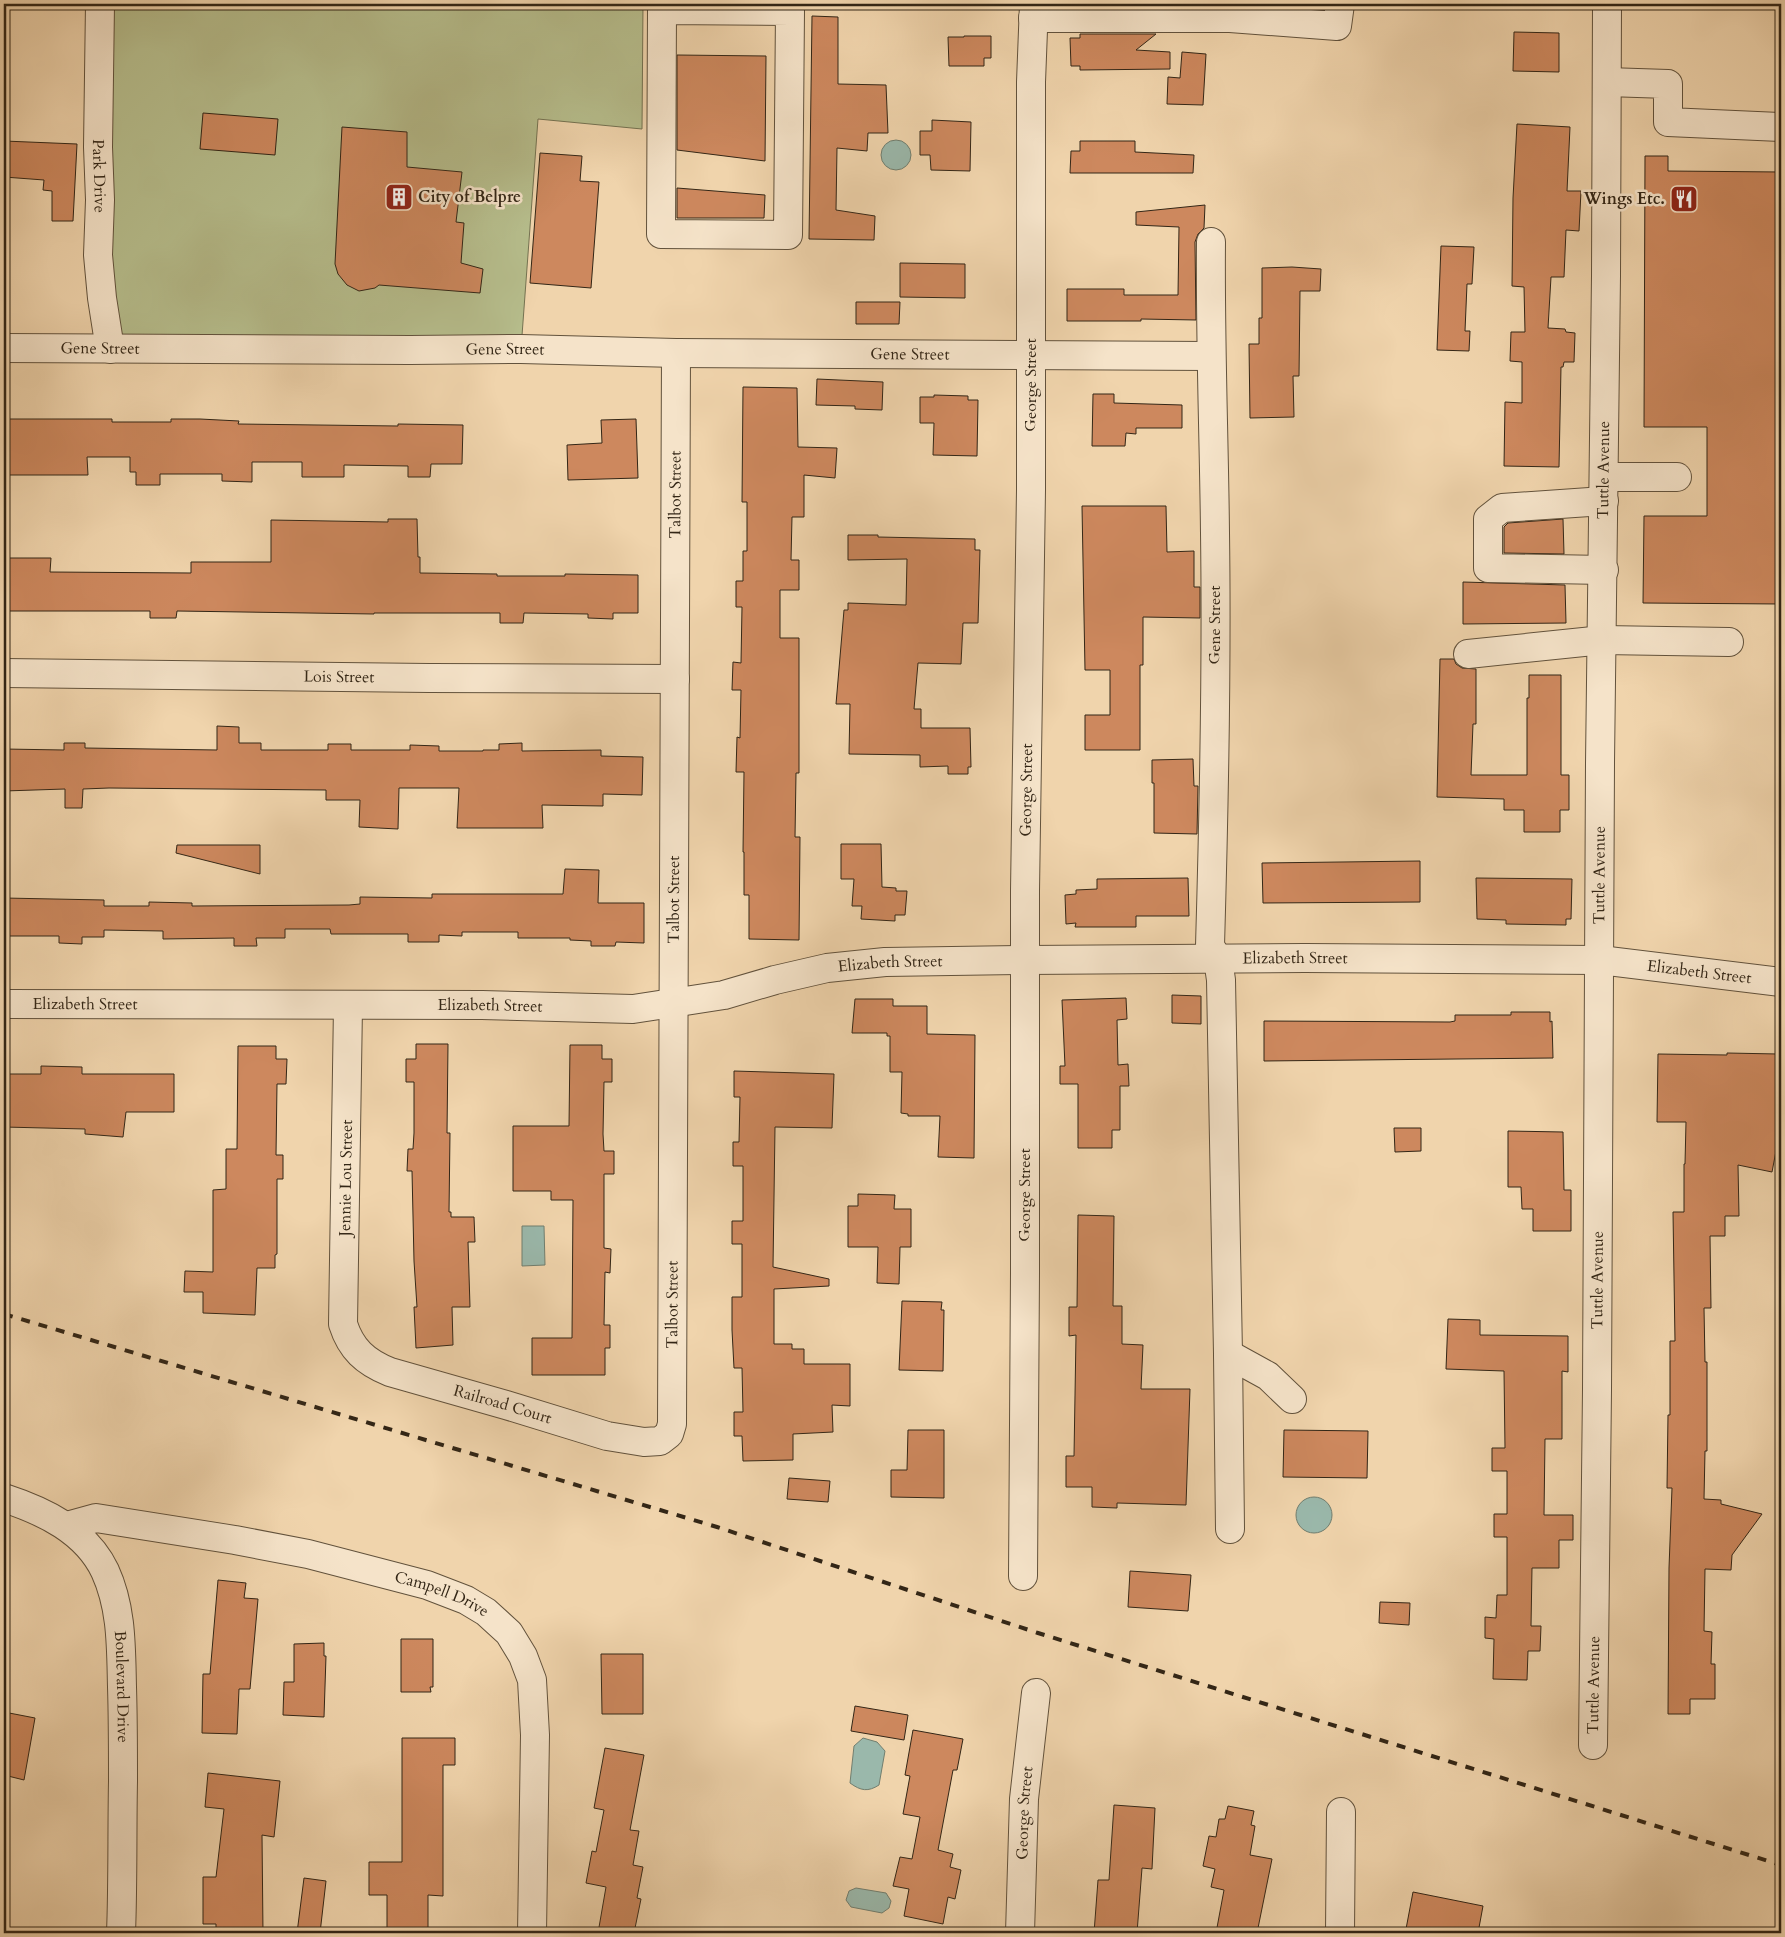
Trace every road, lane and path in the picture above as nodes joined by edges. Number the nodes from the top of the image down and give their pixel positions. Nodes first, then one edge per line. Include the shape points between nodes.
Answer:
1 (100, 4) edge
2 (1340, 4) edge
3 (1607, 4) edge
4 (701, 7) edge
5 (1034, 11) edge
6 (1070, 11) edge
7 (1120, 11) edge
8 (1606, 82) junction
9 (1781, 127) edge
10 (1211, 242) dead end
11 (4, 348) edge
12 (110, 349) junction
13 (676, 352) junction
14 (1030, 356) junction
15 (1210, 356) junction
16 (1676, 478) dead end
17 (1604, 489) junction
18 (1604, 570) junction
19 (1603, 640) junction
20 (1729, 642) dead end
21 (1468, 654) dead end
22 (4, 673) edge
23 (675, 678) junction
24 (1218, 959) junction
25 (1026, 960) junction
26 (1600, 960) junction
27 (1781, 982) edge
28 (675, 1002) junction
29 (4, 1004) edge
30 (348, 1006) junction
31 (354, 1348) joint
32 (1228, 1354) junction
33 (1292, 1399) dead end
34 (660, 1441) joint
35 (4, 1498) edge
36 (67, 1526) junction
37 (1230, 1530) dead end
38 (1022, 1576) dead end
39 (1036, 1693) dead end
40 (1593, 1745) dead end
41 (1341, 1812) dead end
42 (121, 1933) edge
43 (532, 1933) edge
44 (1020, 1933) edge
45 (1340, 1933) edge

1 - 12 street, Park Drive via 98,255
2 - 7 street via 1338,26
3 - 8 street, Tuttle Avenue
4 - 4 street via 790,11 788,235 661,234 662,10
5 - 6 street
5 - 14 street, George Street
6 - 7 street
8 - 9 street via 1668,84 1668,122
8 - 17 street, Tuttle Avenue
10 - 15 street
11 - 12 street, Gene Street
12 - 13 street, Gene Street
13 - 14 street, Gene Street
13 - 23 street, Talbot Street
14 - 15 street, Gene Street
14 - 25 street, George Street
15 - 24 street, Gene Street via 1215,647 1210,946
16 - 17 street
17 - 18 street, Tuttle Avenue
17 - 18 street via 1502,508 1488,519 1488,568
18 - 19 street, Tuttle Avenue
19 - 20 street
19 - 21 street
19 - 26 street, Tuttle Avenue
22 - 23 street, Lois Street
23 - 28 street, Talbot Street
24 - 25 street, Elizabeth Street
24 - 26 street, Elizabeth Street
24 - 32 street, Gene Street
25 - 28 street, Elizabeth Street via 885,962 827,968 724,995
25 - 38 street, George Street
26 - 27 street, Elizabeth Street
26 - 40 street, Tuttle Avenue
28 - 30 street, Elizabeth Street via 633,1008
28 - 34 street, Talbot Street via 672,1424 669,1434
29 - 30 street, Elizabeth Street
30 - 31 street, Jennie Lou Street via 343,1324
31 - 34 street, Railroad Court via 372,1365 390,1372 607,1436
32 - 33 street via 1268,1376
32 - 37 street, Gene Street
35 - 36 street, Boulevard Drive via 34,1508
36 - 42 street, Boulevard Drive via 88,1547 104,1570 114,1595 121,1632
36 - 43 street, Campell Drive via 96,1518 308,1554 427,1585 466,1600 486,1612 509,1633 532,1680 535,1735
39 - 44 street, George Street via 1024,1799
41 - 45 street

